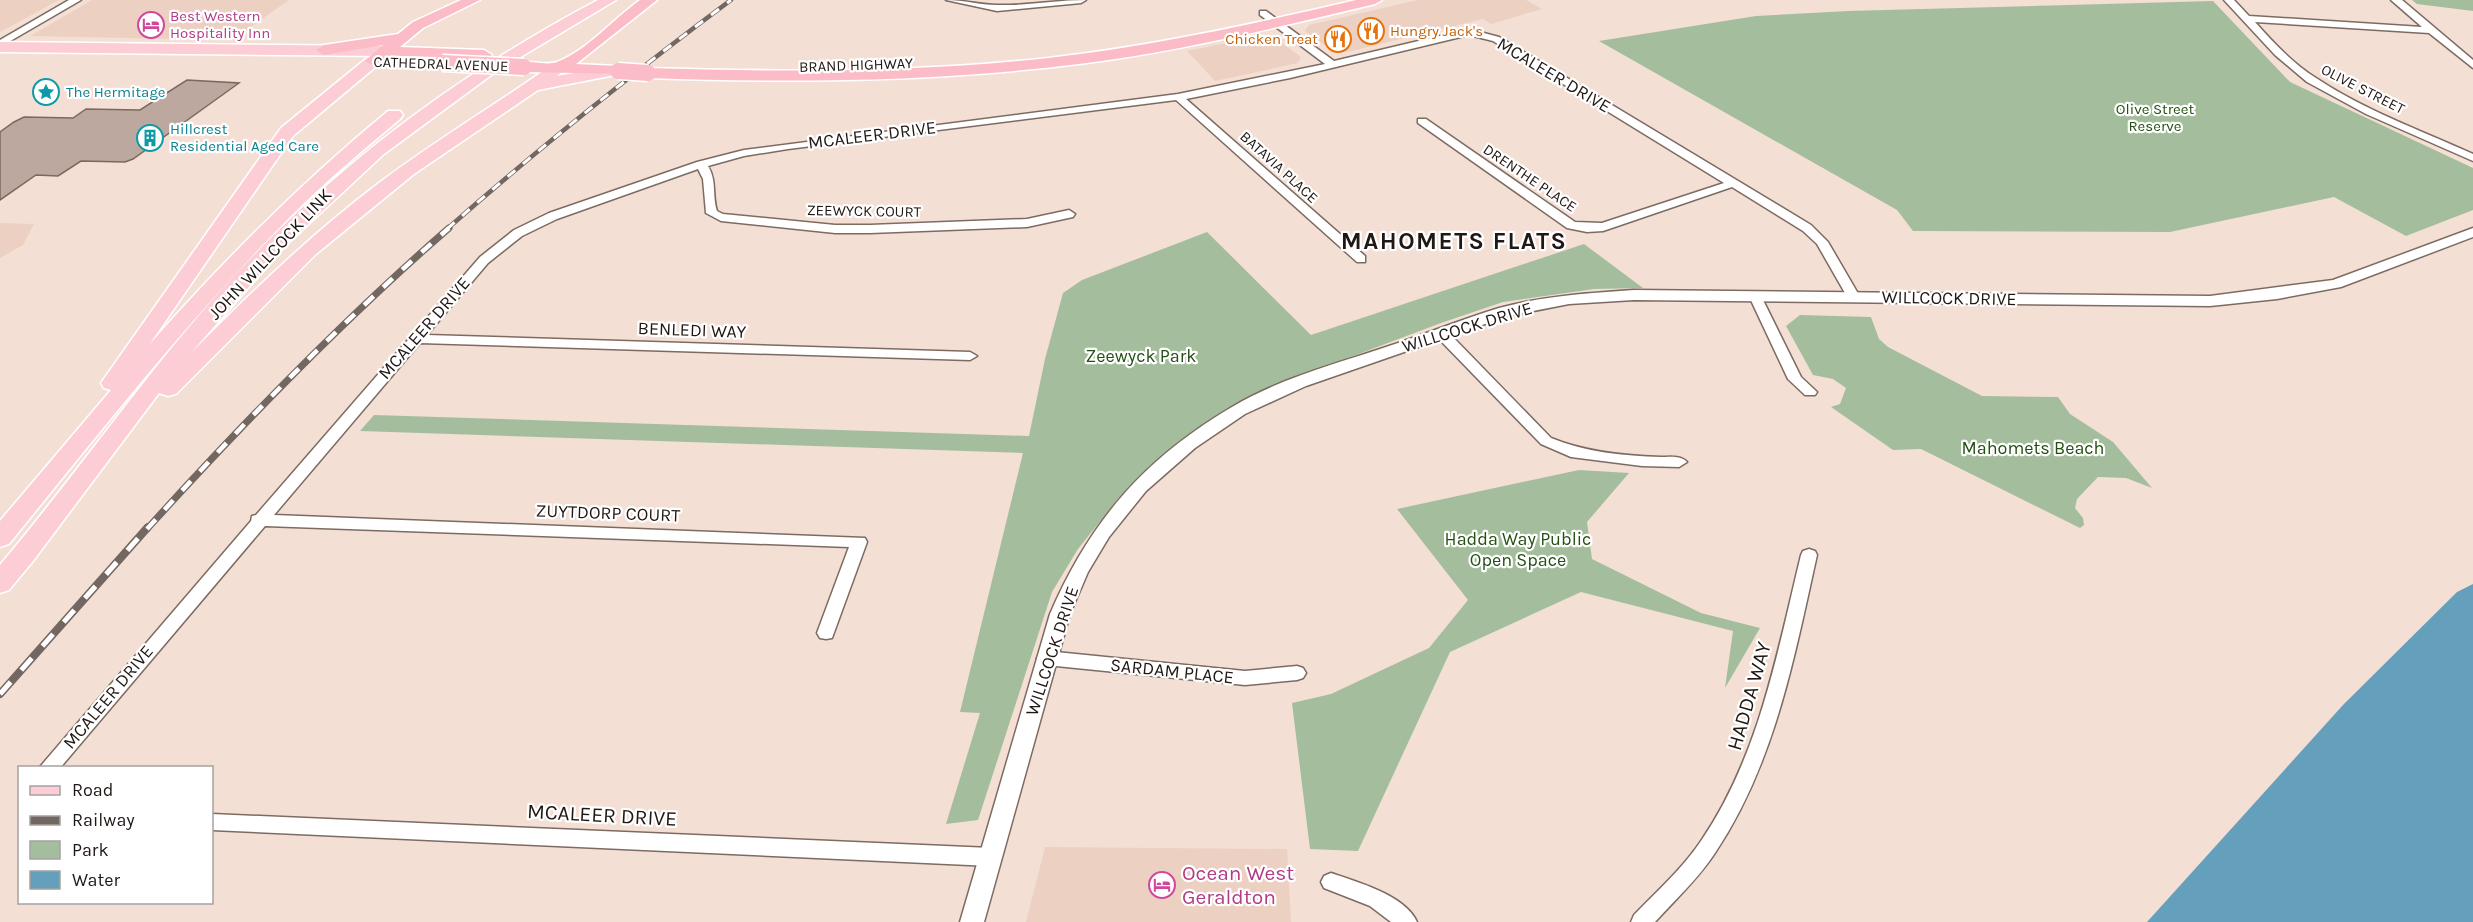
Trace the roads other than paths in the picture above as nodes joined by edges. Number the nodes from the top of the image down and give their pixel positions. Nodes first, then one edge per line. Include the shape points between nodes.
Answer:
1 (76, 0) edge
2 (473, 0) edge
3 (582, 0) edge
4 (609, 0) edge
5 (650, 0) edge
6 (951, 0) edge
7 (1081, 0) edge
8 (1322, 0) edge
9 (1375, 0) edge
10 (2229, 0) edge
11 (2396, 0) edge
12 (1269, 18) junction
13 (2247, 19) junction
14 (2431, 30) junction
15 (610, 32) junction
16 (402, 37) junction
17 (0, 46) edge
18 (324, 50) junction
19 (235, 52) junction
20 (379, 56) junction
21 (577, 59) junction
22 (343, 60) junction
23 (1333, 65) junction
24 (2473, 65) edge
25 (620, 66) junction
26 (558, 68) junction
27 (653, 68) joint
28 (342, 84) junction
29 (520, 96) junction
30 (1178, 97) junction
31 (1422, 121) dead end
32 (2473, 158) edge
33 (701, 164) junction
34 (1734, 183) junction
35 (1069, 214) dead end
36 (2473, 232) edge
37 (1361, 259) dead end
38 (1755, 296) junction
39 (1854, 297) junction
40 (1441, 333) junction
41 (414, 339) junction
42 (970, 356) dead end
43 (1810, 392) dead end
44 (1679, 462) dead end
45 (258, 520) junction
46 (0, 532) edge
47 (42, 533) junction
48 (0, 538) edge
49 (1809, 555) dead end
50 (0, 583) edge
51 (826, 633) dead end
52 (1046, 658) junction
53 (1297, 673) dead end
54 (50, 766) edge
55 (213, 822) edge
56 (991, 857) junction
57 (1331, 882) dead end
58 (972, 922) edge
59 (1407, 922) edge
60 (1641, 922) edge

1 - 17 street
2 - 16 highway
3 - 48 main road, JOHN WILLCOCK LINK via 503,43 407,105 290,204 207,294
4 - 47 main road, JOHN WILLCOCK LINK via 478,74 406,125 332,188 265,254 184,347
5 - 15 highway
6 - 7 street via 997,8
8 - 12 highway, BRAND HIGHWAY
9 - 12 highway, BRAND HIGHWAY
10 - 13 street, OLIVE STREET
11 - 14 street
12 - 23 street
12 - 27 highway, BRAND HIGHWAY via 1198,40 1084,58 945,72 786,77
13 - 14 street
13 - 32 street, OLIVE STREET via 2311,80
14 - 24 street
15 - 21 highway
15 - 25 highway via 603,53
16 - 18 highway
16 - 20 highway
17 - 19 main road, CATHEDRAL AVENUE
18 - 19 main road, CATHEDRAL AVENUE
18 - 20 main road, CATHEDRAL AVENUE
19 - 22 main road, CATHEDRAL AVENUE
20 - 21 highway via 457,53
20 - 22 main road, CATHEDRAL AVENUE
20 - 26 highway, CATHEDRAL AVENUE, bridge
20 - 28 main road
21 - 25 highway
21 - 26 highway
22 - 28 main road via 349,66
23 - 30 street, MCALEER DRIVE
23 - 34 street, MCALEER DRIVE via 1456,34 1482,34
25 - 26 highway, CATHEDRAL AVENUE
25 - 27 highway, CATHEDRAL AVENUE, bridge
25 - 29 main road via 551,82
26 - 29 main road
28 - 46 main road via 287,132 88,417
29 - 47 main road via 450,140 360,206 255,300 156,401
30 - 33 street, MCALEER DRIVE via 788,146
30 - 37 street, BATAVIA PLACE
31 - 34 street, DRENTHE PLACE via 1558,218 1579,226 1603,227
33 - 35 street, ZEEWYCK COURT via 711,178 708,206 721,217 870,229 1027,223
33 - 41 street, MCALEER DRIVE via 553,216 518,233 484,260
34 - 39 street, MCALEER DRIVE via 1807,228 1822,242
36 - 39 street, WILLCOCK DRIVE via 2336,284 2266,296 2210,301
38 - 39 street, WILLCOCK DRIVE
38 - 40 street, WILLCOCK DRIVE via 1569,299 1504,312
38 - 43 street via 1795,379
40 - 44 street via 1546,441 1571,452
40 - 52 street, WILLCOCK DRIVE via 1300,382 1239,410 1189,444 1139,487 1102,532 1078,572
41 - 42 street, BENLEDI WAY
41 - 45 street, MCALEER DRIVE
45 - 51 street, ZUYTDORP COURT via 859,542
45 - 54 street, MCALEER DRIVE
47 - 50 main road, JOHN WILLCOCK LINK
49 - 60 street, HADDA WAY via 1764,738 1738,799 1708,849
52 - 53 street, SARDAM PLACE via 1245,678
52 - 56 street, WILLCOCK DRIVE
55 - 56 street, MCALEER DRIVE
56 - 58 street, WILLCOCK DRIVE
57 - 59 street via 1377,899

